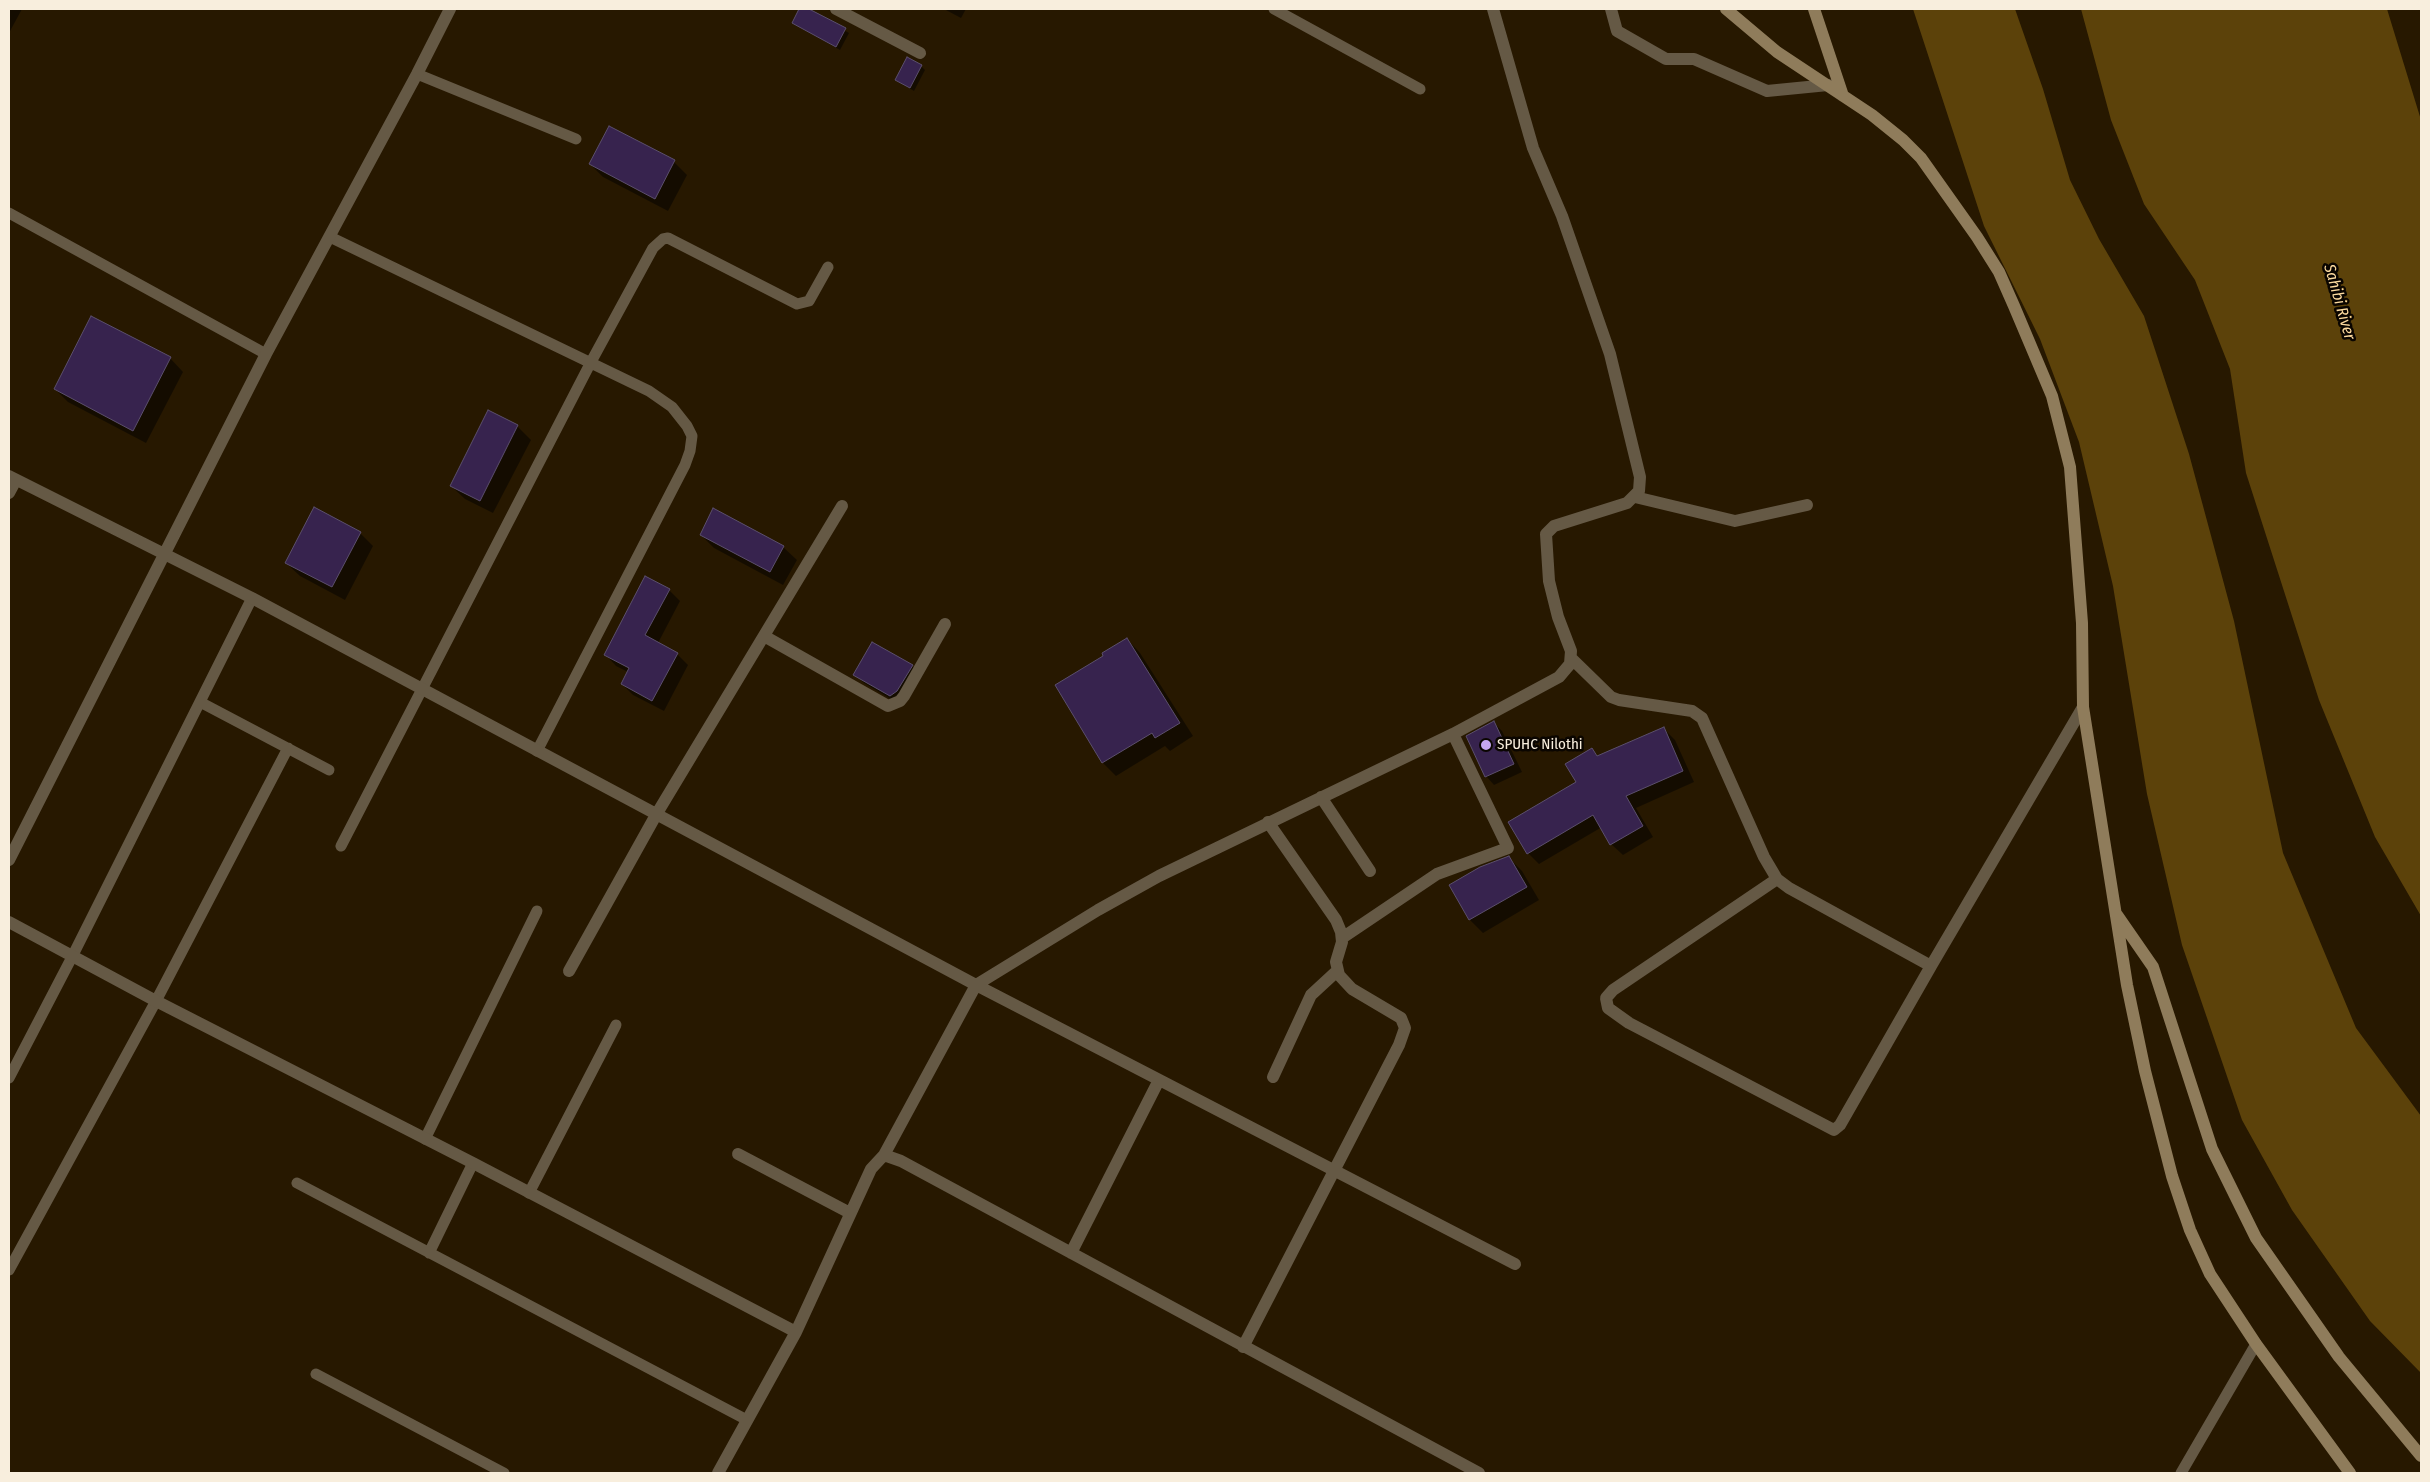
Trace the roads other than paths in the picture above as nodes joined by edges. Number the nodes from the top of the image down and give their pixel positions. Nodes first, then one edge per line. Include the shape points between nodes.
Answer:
1 (450, 9) edge
2 (836, 9) edge
3 (1274, 9) edge
4 (1493, 9) edge
5 (1611, 9) edge
6 (1726, 9) edge
7 (1814, 9) edge
8 (920, 53) dead end
9 (417, 74) junction
10 (1828, 85) junction
11 (1420, 89) dead end
12 (1843, 96) junction
13 (576, 139) dead end
14 (9, 213) edge
15 (330, 237) junction
16 (828, 267) dead end
17 (266, 354) junction
18 (590, 362) junction
19 (12, 478) edge
20 (9, 493) edge
21 (1635, 497) junction
22 (1808, 505) dead end
23 (842, 506) dead end
24 (165, 556) junction
25 (252, 598) junction
26 (945, 624) dead end
27 (764, 636) junction
28 (1571, 658) junction
29 (422, 690) junction
30 (200, 702) junction
31 (2083, 707) junction
32 (1453, 734) junction
33 (288, 748) junction
34 (537, 751) junction
35 (329, 770) dead end
36 (1321, 796) junction
37 (656, 815) junction
38 (1268, 822) junction
39 (341, 846) dead end
40 (9, 860) edge
41 (1370, 871) dead end
42 (1777, 879) junction
43 (537, 911) dead end
44 (2116, 913) junction
45 (9, 922) edge
46 (1342, 938) junction
47 (72, 957) junction
48 (1931, 966) junction
49 (569, 971) dead end
50 (1337, 971) junction
51 (976, 985) junction
52 (156, 1002) junction
53 (616, 1025) dead end
54 (1273, 1077) dead end
55 (9, 1078) edge
56 (1159, 1080) junction
57 (425, 1139) junction
58 (738, 1154) dead end
59 (884, 1155) junction
60 (473, 1163) junction
61 (1333, 1170) junction
62 (296, 1183) dead end
63 (529, 1193) junction
64 (850, 1213) junction
65 (429, 1253) junction
66 (1071, 1253) junction
67 (10, 1263) edge
68 (1515, 1264) dead end
69 (796, 1332) junction
70 (2256, 1344) junction
71 (1243, 1347) junction
72 (316, 1374) dead end
73 (747, 1420) junction
74 (2421, 1456) edge
75 (504, 1473) edge
76 (718, 1473) edge
77 (1479, 1473) edge
78 (2181, 1473) edge
79 (2350, 1473) edge

1 - 9 street
2 - 8 street
3 - 11 lane
4 - 21 street via 1533,148 1562,216 1610,354 1640,477
5 - 10 street via 1617,31 1666,59 1694,59 1767,91
6 - 10 street via 1777,52
7 - 12 street
9 - 13 lane
9 - 15 street
10 - 12 street
12 - 31 street via 1904,140 1950,196 1999,272 2052,396 2070,467 2082,623
14 - 17 lane
15 - 17 street
15 - 18 lane
16 - 18 lane via 809,300 797,304 668,238 663,239 648,255
17 - 24 street
18 - 29 lane
18 - 34 lane via 649,391 672,408 692,436 690,451
19 - 20 street
19 - 24 street
21 - 22 street via 1735,521
21 - 28 street via 1627,503 1554,526 1546,534 1549,581
23 - 27 street
24 - 25 street
24 - 40 street
25 - 29 street
25 - 30 lane
26 - 27 street via 904,696 888,706
27 - 37 street
28 - 32 street via 1559,677
28 - 42 street via 1611,697 1692,711 1702,718
29 - 34 street
29 - 39 lane
30 - 33 lane
30 - 47 lane
31 - 44 street
31 - 48 street
32 - 36 street
32 - 46 street via 1508,848 1437,874
33 - 35 lane
33 - 52 lane
34 - 37 street
36 - 38 street
36 - 41 street
37 - 49 street
37 - 51 street
38 - 46 street via 1336,920
38 - 51 street via 1098,910
42 - 48 street
42 - 48 street via 1613,990 1606,998 1608,1008 1629,1024 1834,1130 1840,1125
43 - 57 lane
44 - 70 street via 2145,1071 2172,1176 2190,1230 2210,1274
44 - 74 street via 2153,967 2212,1148 2256,1238 2339,1357
45 - 47 street
46 - 50 street
47 - 52 street
47 - 55 lane
50 - 54 street via 1311,994
50 - 61 street via 1352,988 1401,1018 1405,1028
51 - 56 street
51 - 59 street
52 - 57 street
52 - 67 lane
53 - 63 lane
56 - 61 street
56 - 66 street
57 - 60 street
58 - 64 street
59 - 64 street via 870,1169
59 - 66 street
60 - 63 street
60 - 65 lane
61 - 68 street
61 - 71 street
62 - 65 lane
63 - 69 street
64 - 69 street
65 - 73 lane
66 - 71 street
69 - 73 street
70 - 78 lane
70 - 79 street
71 - 77 street
72 - 75 lane
73 - 76 street

